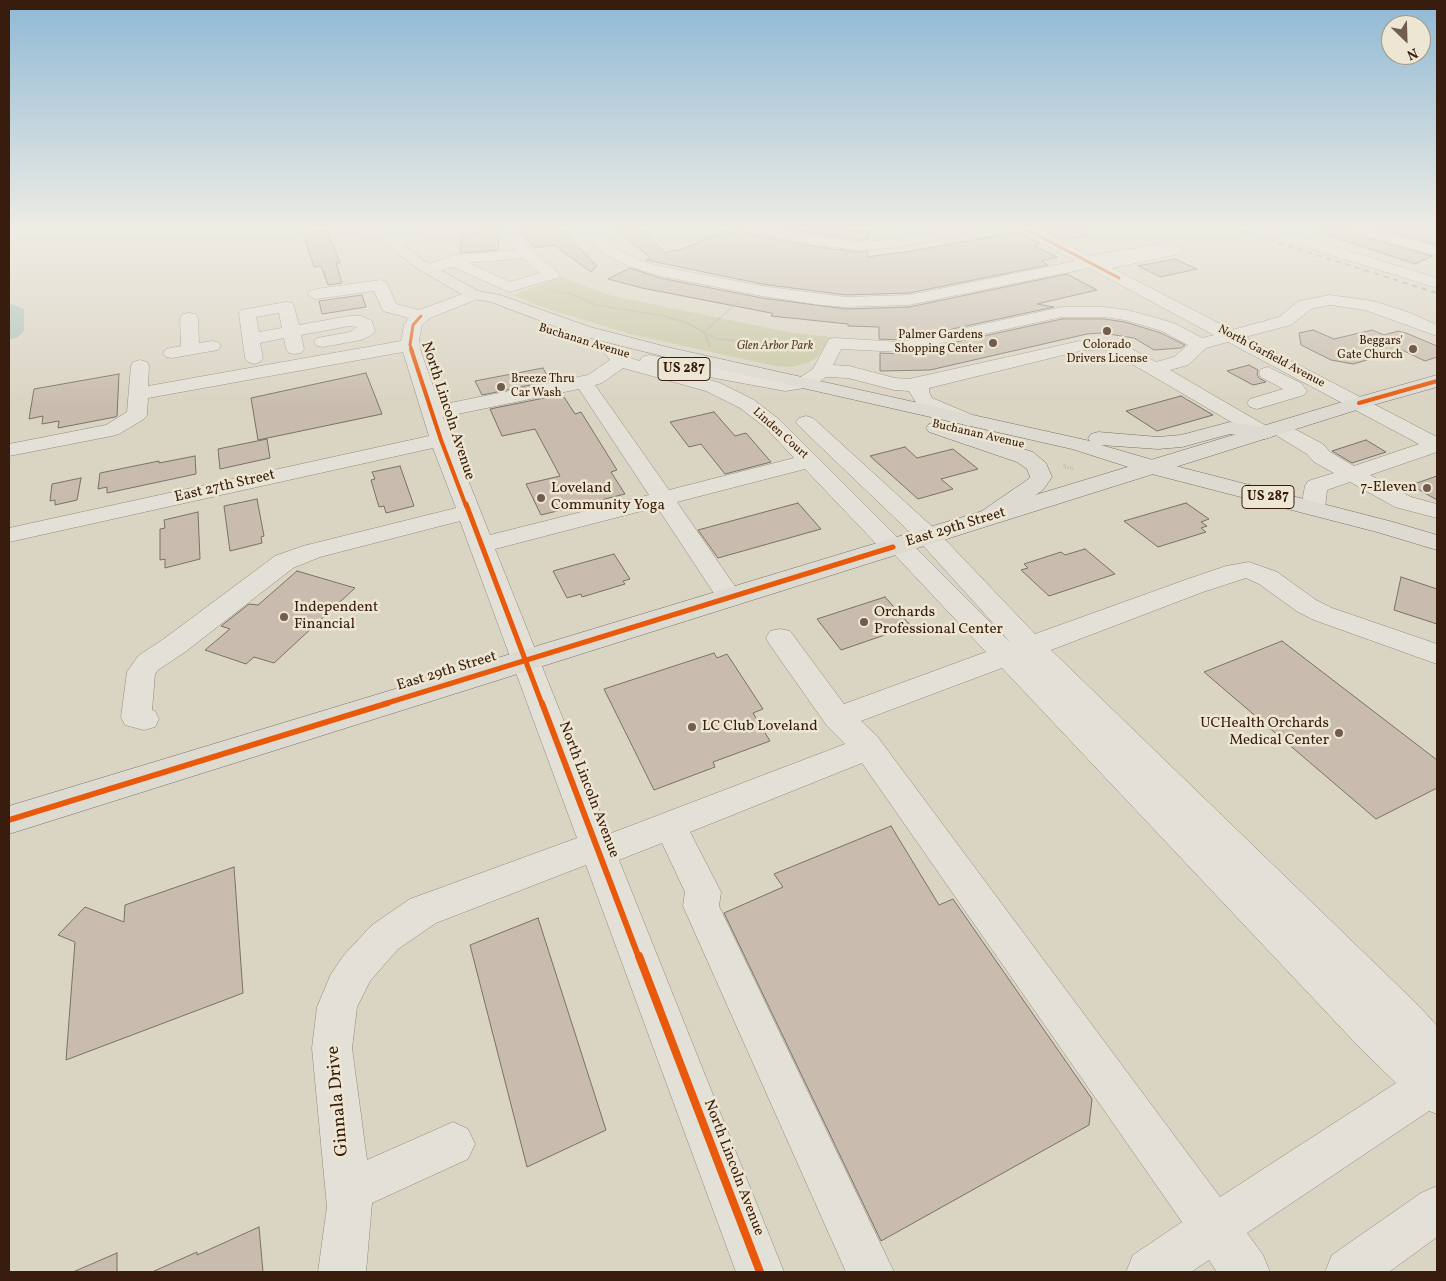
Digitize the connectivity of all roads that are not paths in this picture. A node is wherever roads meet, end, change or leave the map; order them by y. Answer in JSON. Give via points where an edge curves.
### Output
{"nodes":[{"id":1,"x":356,"y":288,"type":"edge"},
{"id":2,"x":381,"y":288,"type":"edge"},
{"id":3,"x":461,"y":288,"type":"edge"},
{"id":4,"x":496,"y":288,"type":"edge"},
{"id":5,"x":525,"y":288,"type":"edge"},
{"id":6,"x":747,"y":288,"type":"edge"},
{"id":7,"x":972,"y":288,"type":"edge"},
{"id":8,"x":1138,"y":288,"type":"edge"},
{"id":9,"x":316,"y":294,"type":"dead end"},
{"id":10,"x":474,"y":295,"type":"junction"},
{"id":11,"x":509,"y":296,"type":"junction"},
{"id":12,"x":389,"y":307,"type":"junction"},
{"id":13,"x":421,"y":316,"type":"junction"},
{"id":14,"x":189,"y":318,"type":"dead end"},
{"id":15,"x":1437,"y":331,"type":"edge"},
{"id":16,"x":1229,"y":335,"type":"junction"},
{"id":17,"x":1200,"y":344,"type":"junction"},
{"id":18,"x":410,"y":345,"type":"junction"},
{"id":19,"x":212,"y":346,"type":"dead end"},
{"id":20,"x":190,"y":350,"type":"junction"},
{"id":21,"x":299,"y":351,"type":"junction"},
{"id":22,"x":172,"y":353,"type":"dead end"},
{"id":23,"x":254,"y":355,"type":"junction"},
{"id":24,"x":616,"y":357,"type":"junction"},
{"id":25,"x":648,"y":361,"type":"junction"},
{"id":26,"x":826,"y":361,"type":"junction"},
{"id":27,"x":1241,"y":361,"type":"dead end"},
{"id":28,"x":140,"y":366,"type":"dead end"},
{"id":29,"x":739,"y":368,"type":"junction"},
{"id":30,"x":1154,"y":368,"type":"junction"},
{"id":31,"x":1437,"y":381,"type":"edge"},
{"id":32,"x":584,"y":382,"type":"junction"},
{"id":33,"x":804,"y":383,"type":"junction"},
{"id":34,"x":920,"y":384,"type":"junction"},
{"id":35,"x":138,"y":394,"type":"junction"},
{"id":36,"x":1257,"y":403,"type":"dead end"},
{"id":37,"x":1359,"y":403,"type":"junction"},
{"id":38,"x":432,"y":413,"type":"junction"},
{"id":39,"x":904,"y":418,"type":"junction"},
{"id":40,"x":968,"y":420,"type":"junction"},
{"id":41,"x":806,"y":422,"type":"dead end"},
{"id":42,"x":1271,"y":431,"type":"junction"},
{"id":43,"x":1030,"y":433,"type":"junction"},
{"id":44,"x":441,"y":440,"type":"junction"},
{"id":45,"x":1437,"y":445,"type":"edge"},
{"id":46,"x":9,"y":450,"type":"edge"},
{"id":47,"x":841,"y":455,"type":"junction"},
{"id":48,"x":811,"y":462,"type":"junction"},
{"id":49,"x":1152,"y":467,"type":"junction"},
{"id":50,"x":1352,"y":474,"type":"junction"},
{"id":51,"x":663,"y":498,"type":"junction"},
{"id":52,"x":1313,"y":508,"type":"junction"},
{"id":53,"x":1437,"y":511,"type":"edge"},
{"id":54,"x":469,"y":512,"type":"junction"},
{"id":55,"x":987,"y":518,"type":"junction"},
{"id":56,"x":9,"y":535,"type":"edge"},
{"id":57,"x":906,"y":543,"type":"junction"},
{"id":58,"x":1437,"y":543,"type":"edge"},
{"id":59,"x":481,"y":544,"type":"junction"},
{"id":60,"x":730,"y":598,"type":"junction"},
{"id":61,"x":780,"y":638,"type":"dead end"},
{"id":62,"x":1018,"y":650,"type":"junction"},
{"id":63,"x":1437,"y":654,"type":"edge"},
{"id":64,"x":526,"y":661,"type":"junction"},
{"id":65,"x":838,"y":718,"type":"junction"},
{"id":66,"x":144,"y":719,"type":"dead end"},
{"id":67,"x":867,"y":748,"type":"junction"},
{"id":68,"x":9,"y":820,"type":"edge"},
{"id":69,"x":670,"y":825,"type":"junction"},
{"id":70,"x":598,"y":849,"type":"junction"},
{"id":71,"x":1435,"y":1079,"type":"edge"},
{"id":72,"x":453,"y":1144,"type":"dead end"},
{"id":73,"x":348,"y":1191,"type":"junction"},
{"id":74,"x":1437,"y":1209,"type":"edge"},
{"id":75,"x":1215,"y":1227,"type":"junction"},
{"id":76,"x":342,"y":1272,"type":"edge"},
{"id":77,"x":760,"y":1272,"type":"edge"},
{"id":78,"x":870,"y":1272,"type":"edge"},
{"id":79,"x":1150,"y":1272,"type":"edge"},
{"id":80,"x":1246,"y":1272,"type":"edge"},
{"id":81,"x":1349,"y":1272,"type":"edge"}],
"edges":[{"from":1,"to":9,"type":"street"},
{"from":2,"to":12,"type":"street"},
{"from":3,"to":10,"type":"main road","number":"US 287"},
{"from":4,"to":11,"type":"street"},
{"from":5,"to":11,"type":"street"},
{"from":6,"to":7,"type":"street","via":[[820,300],[870,303]]},
{"from":8,"to":16,"type":"street","name":"North Garfield Avenue"},
{"from":10,"to":11,"type":"main road","name":"Buchanan Avenue","number":"US 287"},
{"from":10,"to":13,"type":"street"},
{"from":10,"to":24,"type":"main road","name":"Buchanan Avenue","number":"US 287","via":[[479,303],[511,319]]},
{"from":11,"to":29,"type":"main road","name":"Buchanan Avenue","number":"US 287","via":[[600,335]]},
{"from":12,"to":13,"type":"street"},
{"from":12,"to":21,"type":"street"},
{"from":13,"to":18,"type":"street","name":"North Lincoln Avenue","via":[[413,325]]},
{"from":14,"to":20,"type":"street"},
{"from":15,"to":16,"type":"street","via":[[1381,308],[1330,300],[1305,305],[1285,321]]},
{"from":16,"to":17,"type":"street"},
{"from":16,"to":37,"type":"street","name":"North Garfield Avenue"},
{"from":17,"to":26,"type":"street","via":[[1148,320],[1082,311],[900,347],[835,343]]},
{"from":17,"to":30,"type":"street","via":[[1181,361]]},
{"from":18,"to":21,"type":"street"},
{"from":18,"to":38,"type":"street","name":"North Lincoln Avenue"},
{"from":19,"to":20,"type":"street"},
{"from":20,"to":22,"type":"street"},
{"from":21,"to":23,"type":"street"},
{"from":21,"to":23,"type":"street"},
{"from":21,"to":23,"type":"street","via":[[286,308],[247,314]]},
{"from":23,"to":35,"type":"street"},
{"from":24,"to":25,"type":"main road","name":"Buchanan Avenue","number":"US 287"},
{"from":24,"to":32,"type":"street","via":[[595,379]]},
{"from":24,"to":48,"type":"street","name":"Linden Court","via":[[712,388],[747,404],[773,424]]},
{"from":25,"to":33,"type":"street","via":[[786,385]]},
{"from":25,"to":39,"type":"main road","name":"Buchanan Avenue","number":"US 287"},
{"from":26,"to":29,"type":"street","via":[[800,369]]},
{"from":26,"to":33,"type":"street"},
{"from":26,"to":34,"type":"street","via":[[881,381]]},
{"from":27,"to":36,"type":"street","via":[[1297,391]]},
{"from":28,"to":35,"type":"street"},
{"from":29,"to":33,"type":"main road","name":"Buchanan Avenue","number":"US 287"},
{"from":30,"to":34,"type":"street","via":[[1123,350],[1097,344]]},
{"from":30,"to":42,"type":"street"},
{"from":31,"to":37,"type":"main road","name":"East 29th Street"},
{"from":32,"to":38,"type":"street"},
{"from":32,"to":51,"type":"street"},
{"from":33,"to":40,"type":"main road","name":"Buchanan Avenue","number":"US 287"},
{"from":34,"to":40,"type":"street","via":[[919,392],[925,402]]},
{"from":35,"to":46,"type":"street","via":[[137,415],[112,430]]},
{"from":37,"to":42,"type":"main road","name":"East 29th Street"},
{"from":37,"to":45,"type":"street","name":"North Garfield Avenue"},
{"from":38,"to":44,"type":"street","name":"North Lincoln Avenue"},
{"from":39,"to":49,"type":"main road","name":"Buchanan Avenue","number":"US 287","via":[[1064,455]]},
{"from":39,"to":55,"type":"main road","via":[[1025,457],[1038,468],[1041,477],[1034,485]]},
{"from":40,"to":43,"type":"main road","name":"Buchanan Avenue","number":"US 287"},
{"from":41,"to":47,"type":"street"},
{"from":42,"to":43,"type":"main road","via":[[1230,428],[1182,441],[1158,443]]},
{"from":42,"to":49,"type":"main road","name":"East 29th Street"},
{"from":42,"to":50,"type":"street","via":[[1315,449],[1322,457]]},
{"from":43,"to":49,"type":"main road","name":"Buchanan Avenue","number":"US 287"},
{"from":44,"to":54,"type":"street","name":"North Lincoln Avenue"},
{"from":44,"to":56,"type":"street","name":"East 27th Street","via":[[336,454]]},
{"from":45,"to":50,"type":"street"},
{"from":47,"to":48,"type":"street"},
{"from":47,"to":57,"type":"street"},
{"from":48,"to":51,"type":"street"},
{"from":48,"to":57,"type":"street","name":"Linden Court"},
{"from":49,"to":52,"type":"main road","name":"Buchanan Avenue","number":"US 287"},
{"from":49,"to":55,"type":"main road","name":"East 29th Street"},
{"from":50,"to":52,"type":"street","via":[[1316,486]]},
{"from":50,"to":53,"type":"street","via":[[1403,502]]},
{"from":51,"to":59,"type":"street"},
{"from":51,"to":60,"type":"street"},
{"from":52,"to":58,"type":"main road","name":"Buchanan Avenue","number":"US 287"},
{"from":54,"to":59,"type":"street","name":"North Lincoln Avenue"},
{"from":54,"to":66,"type":"street","via":[[312,551],[284,562],[148,663],[141,672],[136,717]]},
{"from":55,"to":57,"type":"main road","name":"East 29th Street"},
{"from":57,"to":60,"type":"main road","name":"East 29th Street"},
{"from":57,"to":62,"type":"street"},
{"from":59,"to":64,"type":"street","name":"North Lincoln Avenue"},
{"from":60,"to":64,"type":"main road","name":"East 29th Street"},
{"from":61,"to":65,"type":"street"},
{"from":62,"to":63,"type":"street","via":[[1235,572],[1249,570],[1268,578],[1323,614]]},
{"from":62,"to":65,"type":"street"},
{"from":62,"to":71,"type":"street","via":[[1375,1036]]},
{"from":64,"to":68,"type":"main road","name":"East 29th Street"},
{"from":64,"to":70,"type":"street","name":"North Lincoln Avenue"},
{"from":65,"to":67,"type":"street"},
{"from":67,"to":69,"type":"street","name":"Ginnala Drive"},
{"from":67,"to":75,"type":"street"},
{"from":69,"to":70,"type":"street","name":"Ginnala Drive"},
{"from":69,"to":78,"type":"street","via":[[703,892],[701,906]]},
{"from":70,"to":73,"type":"street","name":"Ginnala Drive","via":[[423,911],[385,937],[358,968],[345,987],[337,1008],[332,1048]]},
{"from":70,"to":77,"type":"street","name":"North Lincoln Avenue"},
{"from":71,"to":75,"type":"street"},
{"from":72,"to":73,"type":"street"},
{"from":73,"to":76,"type":"street","name":"Ginnala Drive","via":[[350,1207]]},
{"from":74,"to":81,"type":"street"},
{"from":75,"to":79,"type":"street"},
{"from":75,"to":80,"type":"street"}]}
